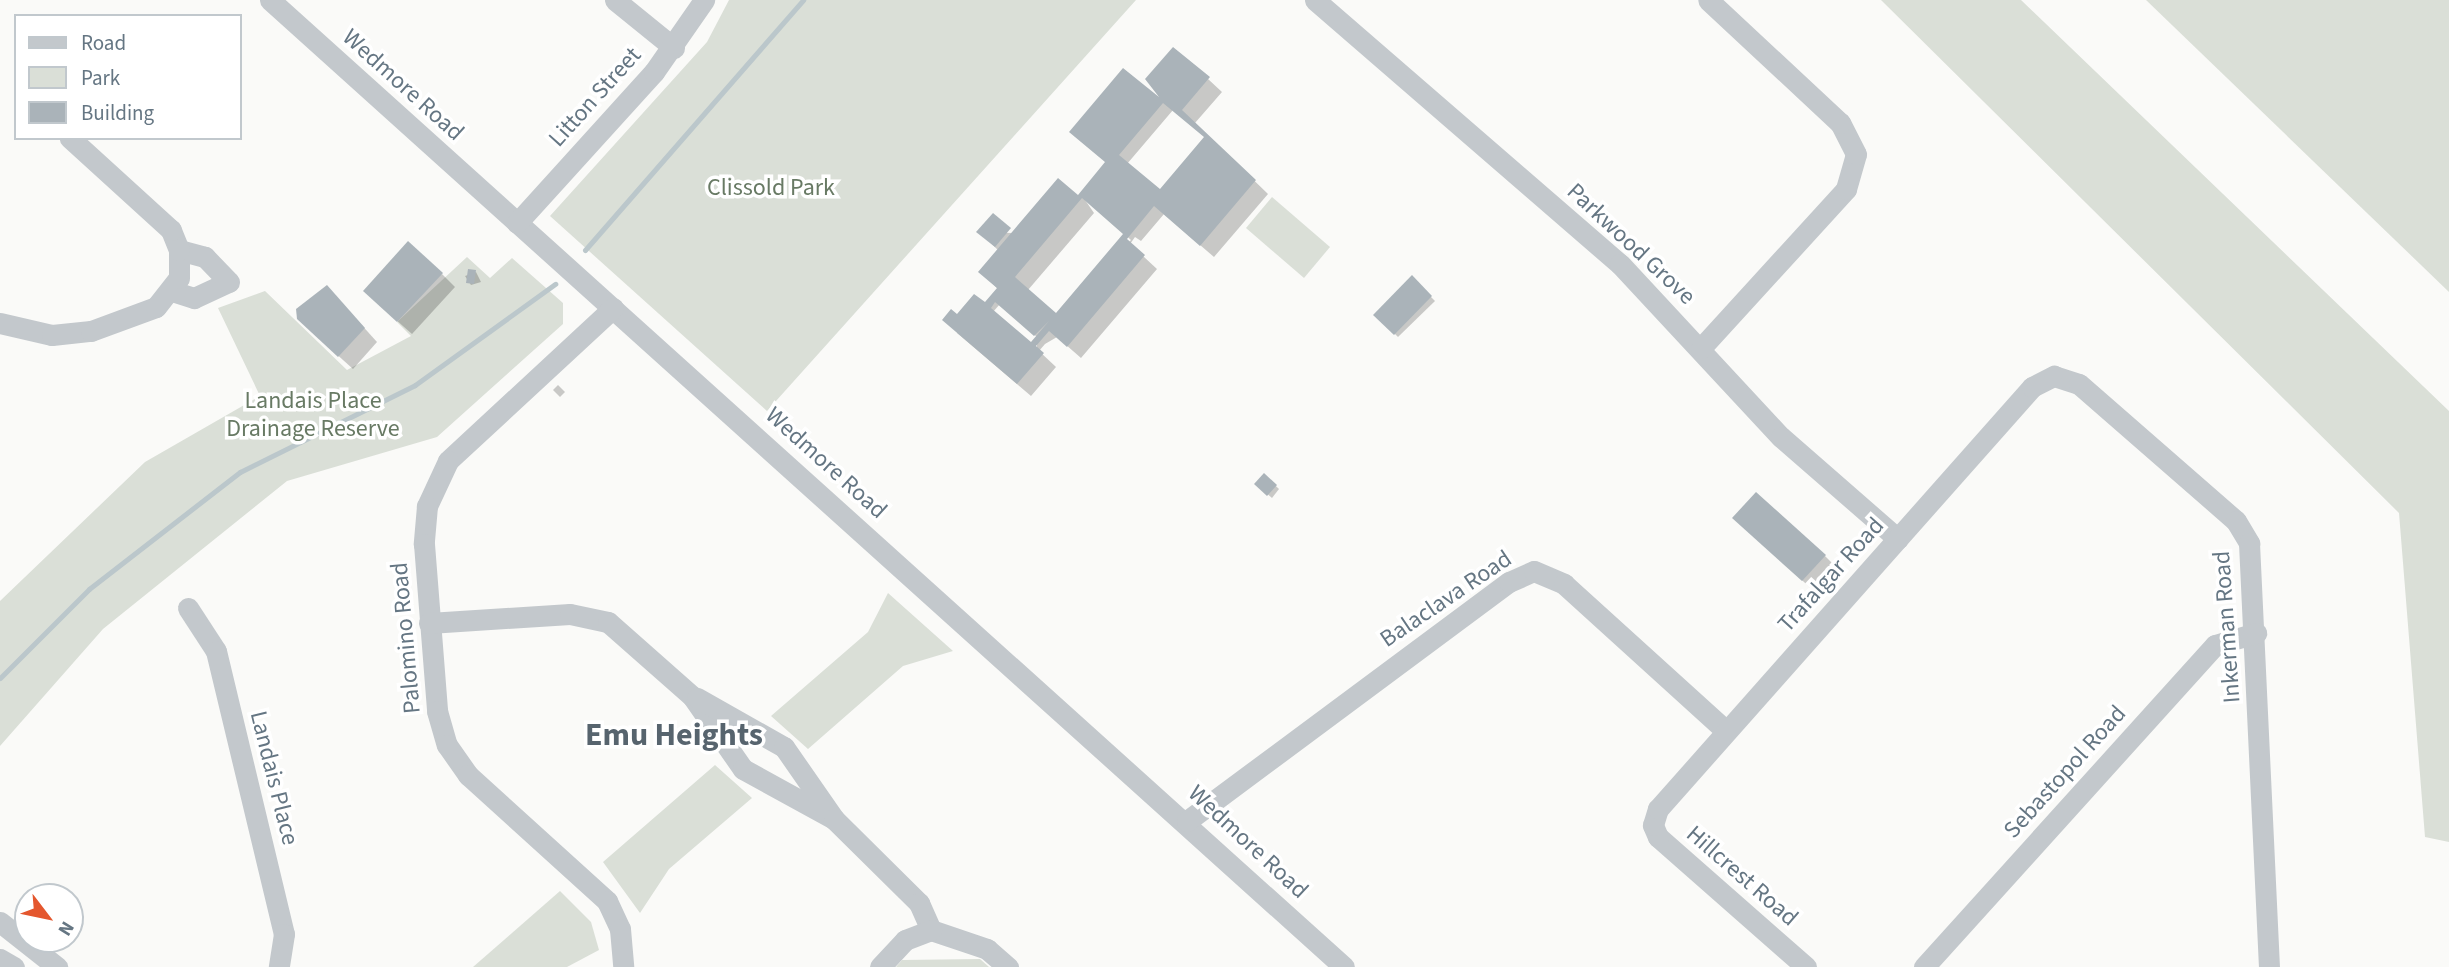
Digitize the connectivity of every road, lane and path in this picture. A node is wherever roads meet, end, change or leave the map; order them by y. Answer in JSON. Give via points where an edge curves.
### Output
{"nodes":[{"id":1,"x":270,"y":0,"type":"edge"},
{"id":2,"x":615,"y":0,"type":"edge"},
{"id":3,"x":704,"y":0,"type":"edge"},
{"id":4,"x":1315,"y":0,"type":"edge"},
{"id":5,"x":1708,"y":0,"type":"edge"},
{"id":6,"x":674,"y":48,"type":"junction"},
{"id":7,"x":72,"y":140,"type":"edge"},
{"id":8,"x":517,"y":223,"type":"junction"},
{"id":9,"x":179,"y":250,"type":"junction"},
{"id":10,"x":172,"y":290,"type":"junction"},
{"id":11,"x":613,"y":308,"type":"junction"},
{"id":12,"x":0,"y":323,"type":"edge"},
{"id":13,"x":1701,"y":348,"type":"junction"},
{"id":14,"x":2054,"y":376,"type":"joint"},
{"id":15,"x":1898,"y":539,"type":"junction"},
{"id":16,"x":188,"y":608,"type":"dead end"},
{"id":17,"x":429,"y":623,"type":"junction"},
{"id":18,"x":2256,"y":633,"type":"junction"},
{"id":19,"x":692,"y":696,"type":"junction"},
{"id":20,"x":1726,"y":731,"type":"junction"},
{"id":21,"x":834,"y":818,"type":"junction"},
{"id":22,"x":1654,"y":818,"type":"joint"},
{"id":23,"x":1187,"y":821,"type":"junction"},
{"id":24,"x":0,"y":922,"type":"edge"},
{"id":25,"x":931,"y":930,"type":"junction"},
{"id":26,"x":0,"y":959,"type":"edge"},
{"id":27,"x":14,"y":967,"type":"edge"},
{"id":28,"x":57,"y":967,"type":"edge"},
{"id":29,"x":279,"y":967,"type":"edge"},
{"id":30,"x":623,"y":967,"type":"edge"},
{"id":31,"x":880,"y":967,"type":"edge"},
{"id":32,"x":1008,"y":967,"type":"edge"},
{"id":33,"x":1345,"y":967,"type":"edge"},
{"id":34,"x":1806,"y":967,"type":"edge"},
{"id":35,"x":1924,"y":967,"type":"edge"},
{"id":36,"x":2269,"y":967,"type":"edge"}],
"edges":[{"from":1,"to":8,"type":"street","name":"Wedmore Road"},
{"from":2,"to":6,"type":"street"},
{"from":3,"to":6,"type":"street","name":"Litton Street"},
{"from":4,"to":13,"type":"street","name":"Parkwood Grove","via":[[1620,264]]},
{"from":5,"to":13,"type":"street","via":[[1840,123],[1856,154],[1846,189]]},
{"from":6,"to":8,"type":"street","name":"Litton Street"},
{"from":7,"to":9,"type":"street","via":[[170,230]]},
{"from":8,"to":11,"type":"street","name":"Wedmore Road"},
{"from":9,"to":10,"type":"street"},
{"from":9,"to":10,"type":"street","via":[[205,257],[229,282],[194,298]]},
{"from":10,"to":12,"type":"street","via":[[140,315],[78,334]]},
{"from":11,"to":17,"type":"street","name":"Palomino Road","via":[[489,419],[442,470],[424,532]]},
{"from":11,"to":23,"type":"street","name":"Wedmore Road"},
{"from":13,"to":15,"type":"street","name":"Parkwood Grove","via":[[1782,437]]},
{"from":14,"to":15,"type":"street","name":"Trafalgar Road","via":[[2032,387]]},
{"from":14,"to":18,"type":"street","name":"Inkerman Road","via":[[2079,384],[2244,531]]},
{"from":15,"to":20,"type":"street","name":"Trafalgar Road"},
{"from":16,"to":29,"type":"street","name":"Landais Place","via":[[216,651],[284,934]]},
{"from":17,"to":19,"type":"street","via":[[592,617],[614,626]]},
{"from":17,"to":30,"type":"street","name":"Palomino Road","via":[[437,711],[452,754],[607,901],[620,929]]},
{"from":18,"to":35,"type":"street","name":"Sebastopol Road","via":[[2215,645]]},
{"from":18,"to":36,"type":"street","name":"Inkerman Road"},
{"from":19,"to":21,"type":"street","via":[[776,740]]},
{"from":19,"to":21,"type":"street","via":[[743,769]]},
{"from":20,"to":22,"type":"street","name":"Trafalgar Road"},
{"from":20,"to":23,"type":"street","name":"Balaclava Road","via":[[1564,584],[1534,571],[1486,598]]},
{"from":21,"to":25,"type":"street","via":[[919,903]]},
{"from":22,"to":34,"type":"street","name":"Hillcrest Road","via":[[1658,836]]},
{"from":23,"to":33,"type":"street","name":"Wedmore Road"},
{"from":24,"to":28,"type":"street"},
{"from":25,"to":31,"type":"street","via":[[905,940]]},
{"from":25,"to":32,"type":"street","via":[[986,948]]},
{"from":26,"to":27,"type":"street"}]}
